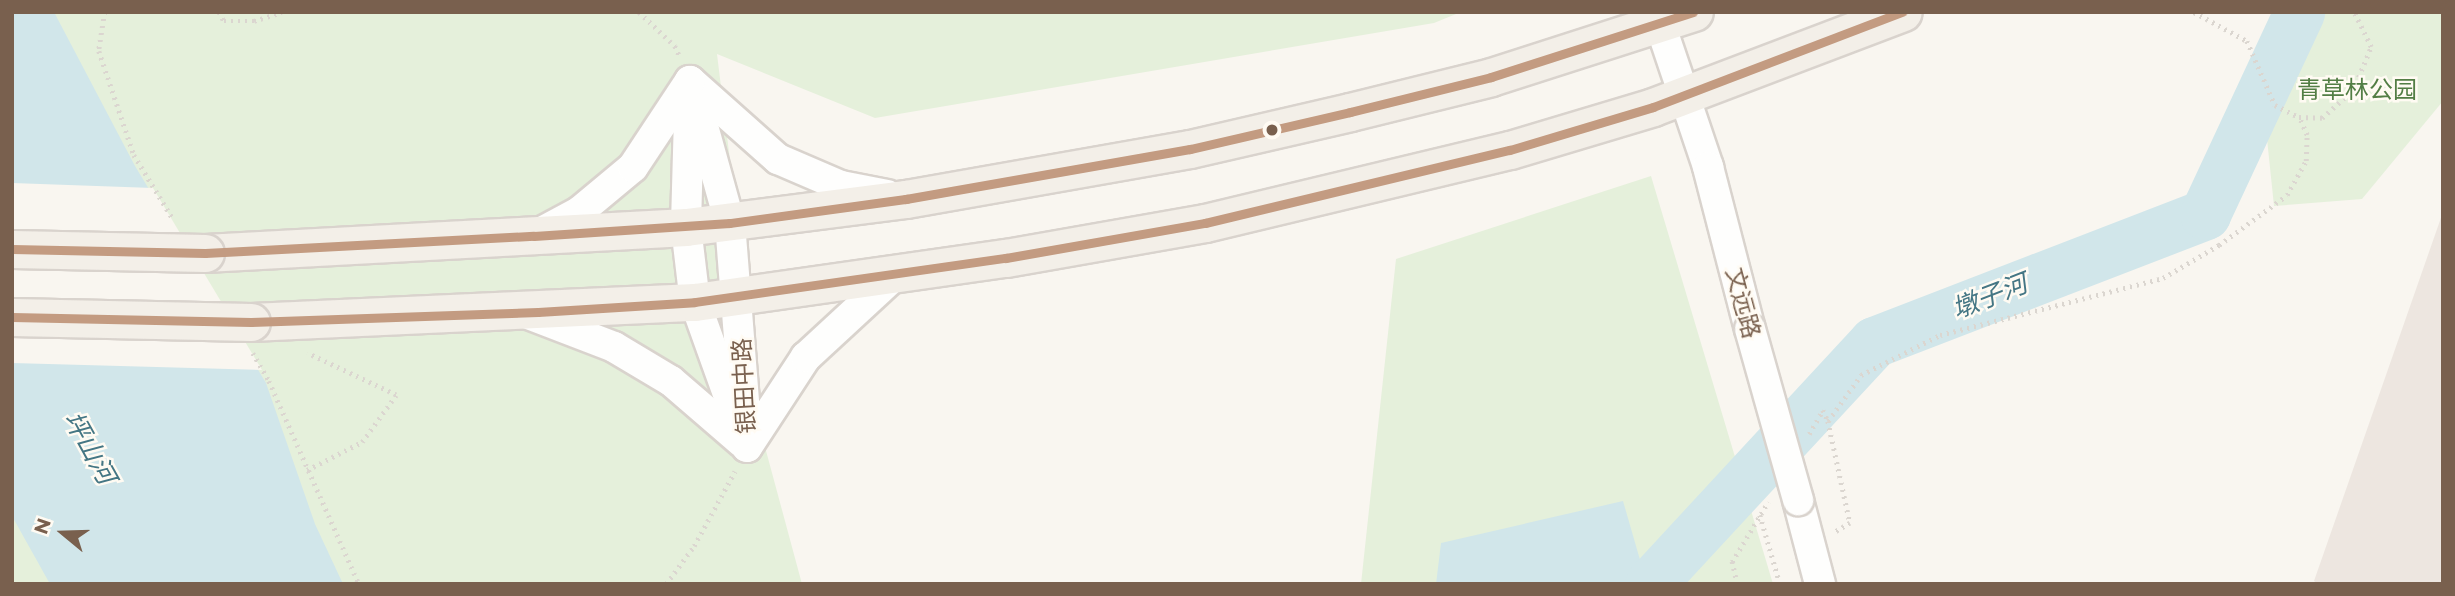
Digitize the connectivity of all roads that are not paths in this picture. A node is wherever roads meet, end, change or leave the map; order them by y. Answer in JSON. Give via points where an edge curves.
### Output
{"nodes":[{"id":1,"x":1694,"y":12,"type":"edge"},
{"id":2,"x":1903,"y":12,"type":"edge"},
{"id":3,"x":1660,"y":24,"type":"junction"},
{"id":4,"x":690,"y":81,"type":"junction"},
{"id":5,"x":1686,"y":95,"type":"junction"},
{"id":6,"x":906,"y":199,"type":"junction"},
{"id":7,"x":730,"y":223,"type":"junction"},
{"id":8,"x":686,"y":227,"type":"junction"},
{"id":9,"x":534,"y":236,"type":"junction"},
{"id":10,"x":12,"y":249,"type":"edge"},
{"id":11,"x":895,"y":275,"type":"junction"},
{"id":12,"x":738,"y":295,"type":"junction"},
{"id":13,"x":695,"y":302,"type":"junction"},
{"id":14,"x":523,"y":312,"type":"junction"},
{"id":15,"x":12,"y":317,"type":"edge"},
{"id":16,"x":747,"y":447,"type":"junction"},
{"id":17,"x":1819,"y":584,"type":"edge"}],
"edges":[{"from":1,"to":3,"type":"main road"},
{"from":2,"to":5,"type":"main road"},
{"from":3,"to":5,"type":"street","name":"文远路"},
{"from":3,"to":6,"type":"main road","via":[[1491,78],[1190,149]]},
{"from":4,"to":6,"type":"street","via":[[778,159],[841,186]]},
{"from":4,"to":7,"type":"street","name":"银田中路"},
{"from":4,"to":8,"type":"street","name":"银田中路"},
{"from":4,"to":9,"type":"street","via":[[633,167],[579,212]]},
{"from":5,"to":11,"type":"main road","via":[[1510,150],[1205,223]]},
{"from":5,"to":17,"type":"street","name":"文远路","bridge":true,"via":[[1750,329],[1786,496]]},
{"from":6,"to":7,"type":"main road"},
{"from":7,"to":8,"type":"main road"},
{"from":7,"to":12,"type":"street","name":"银田中路"},
{"from":8,"to":9,"type":"main road"},
{"from":8,"to":13,"type":"street","name":"银田中路"},
{"from":9,"to":10,"type":"main road","bridge":true,"via":[[205,253]]},
{"from":11,"to":12,"type":"main road"},
{"from":11,"to":16,"type":"street","via":[[806,357]]},
{"from":12,"to":13,"type":"main road"},
{"from":12,"to":16,"type":"street","name":"银田中路"},
{"from":13,"to":14,"type":"main road"},
{"from":13,"to":16,"type":"street","name":"银田中路"},
{"from":14,"to":15,"type":"main road","bridge":true,"via":[[251,322]]},
{"from":14,"to":16,"type":"street","via":[[614,347],[679,388]]}]}
